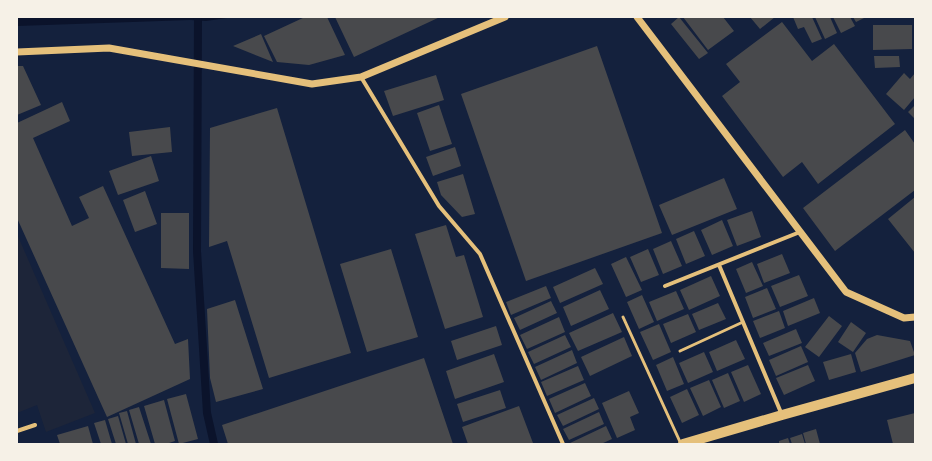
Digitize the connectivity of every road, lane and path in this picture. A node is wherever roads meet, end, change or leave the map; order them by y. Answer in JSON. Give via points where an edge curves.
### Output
{"nodes":[{"id":1,"x":505,"y":17,"type":"edge"},
{"id":2,"x":637,"y":17,"type":"edge"},
{"id":3,"x":17,"y":52,"type":"edge"},
{"id":4,"x":361,"y":77,"type":"junction"},
{"id":5,"x":800,"y":232,"type":"junction"},
{"id":6,"x":719,"y":265,"type":"junction"},
{"id":7,"x":665,"y":286,"type":"dead end"},
{"id":8,"x":623,"y":316,"type":"dead end"},
{"id":9,"x":915,"y":317,"type":"edge"},
{"id":10,"x":743,"y":322,"type":"junction"},
{"id":11,"x":680,"y":351,"type":"dead end"},
{"id":12,"x":915,"y":378,"type":"edge"},
{"id":13,"x":782,"y":415,"type":"junction"},
{"id":14,"x":35,"y":425,"type":"dead end"},
{"id":15,"x":17,"y":431,"type":"edge"},
{"id":16,"x":563,"y":444,"type":"edge"},
{"id":17,"x":682,"y":444,"type":"edge"}],
"edges":[{"from":1,"to":4,"type":"street"},
{"from":2,"to":5,"type":"street"},
{"from":3,"to":4,"type":"street","via":[[109,48],[312,84]]},
{"from":4,"to":16,"type":"street","via":[[439,206],[480,254]]},
{"from":5,"to":6,"type":"street"},
{"from":5,"to":9,"type":"street","via":[[846,292],[904,318]]},
{"from":6,"to":7,"type":"street"},
{"from":6,"to":10,"type":"street"},
{"from":8,"to":17,"type":"lane"},
{"from":10,"to":11,"type":"lane"},
{"from":10,"to":13,"type":"street"},
{"from":12,"to":13,"type":"main road"},
{"from":13,"to":17,"type":"main road"},
{"from":14,"to":15,"type":"street"}]}
